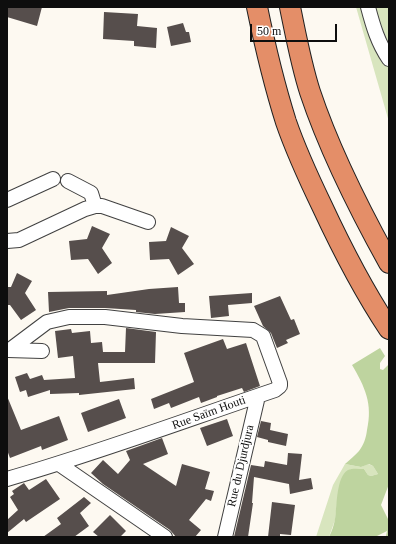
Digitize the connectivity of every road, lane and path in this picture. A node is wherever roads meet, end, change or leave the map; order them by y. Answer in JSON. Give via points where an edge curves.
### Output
{"nodes":[{"id":1,"x":257,"y":7,"type":"edge"},
{"id":2,"x":368,"y":7,"type":"edge"},
{"id":3,"x":292,"y":11,"type":"edge"},
{"id":4,"x":389,"y":59,"type":"edge"},
{"id":5,"x":53,"y":179,"type":"dead end"},
{"id":6,"x":68,"y":181,"type":"dead end"},
{"id":7,"x":7,"y":200,"type":"edge"},
{"id":8,"x":95,"y":206,"type":"junction"},
{"id":9,"x":148,"y":222,"type":"dead end"},
{"id":10,"x":7,"y":241,"type":"edge"},
{"id":11,"x":389,"y":263,"type":"edge"},
{"id":12,"x":389,"y":329,"type":"edge"},
{"id":13,"x":9,"y":350,"type":"edge"},
{"id":14,"x":42,"y":351,"type":"dead end"},
{"id":15,"x":258,"y":396,"type":"junction"},
{"id":16,"x":59,"y":464,"type":"junction"},
{"id":17,"x":7,"y":479,"type":"edge"},
{"id":18,"x":165,"y":537,"type":"edge"},
{"id":19,"x":225,"y":537,"type":"edge"}],
"edges":[{"from":1,"to":12,"type":"highway","via":[[274,80],[291,136],[342,248]]},
{"from":2,"to":4,"type":"street","via":[[376,34]]},
{"from":3,"to":11,"type":"highway","via":[[306,78],[322,124],[364,216]]},
{"from":5,"to":7,"type":"street"},
{"from":6,"to":8,"type":"street","via":[[91,193]]},
{"from":8,"to":9,"type":"street","via":[[102,206]]},
{"from":8,"to":10,"type":"street","via":[[19,240]]},
{"from":13,"to":14,"type":"street"},
{"from":13,"to":15,"type":"street","name":"Rue Saïm Houti","via":[[47,322],[69,317],[105,317],[182,326],[253,330],[263,336],[280,383],[278,388]]},
{"from":15,"to":16,"type":"street","name":"Rue Saïm Houti"},
{"from":15,"to":19,"type":"street","name":"Rue du Djurdjura"},
{"from":16,"to":17,"type":"street","name":"Rue Saïm Houti"},
{"from":16,"to":18,"type":"street"}]}
